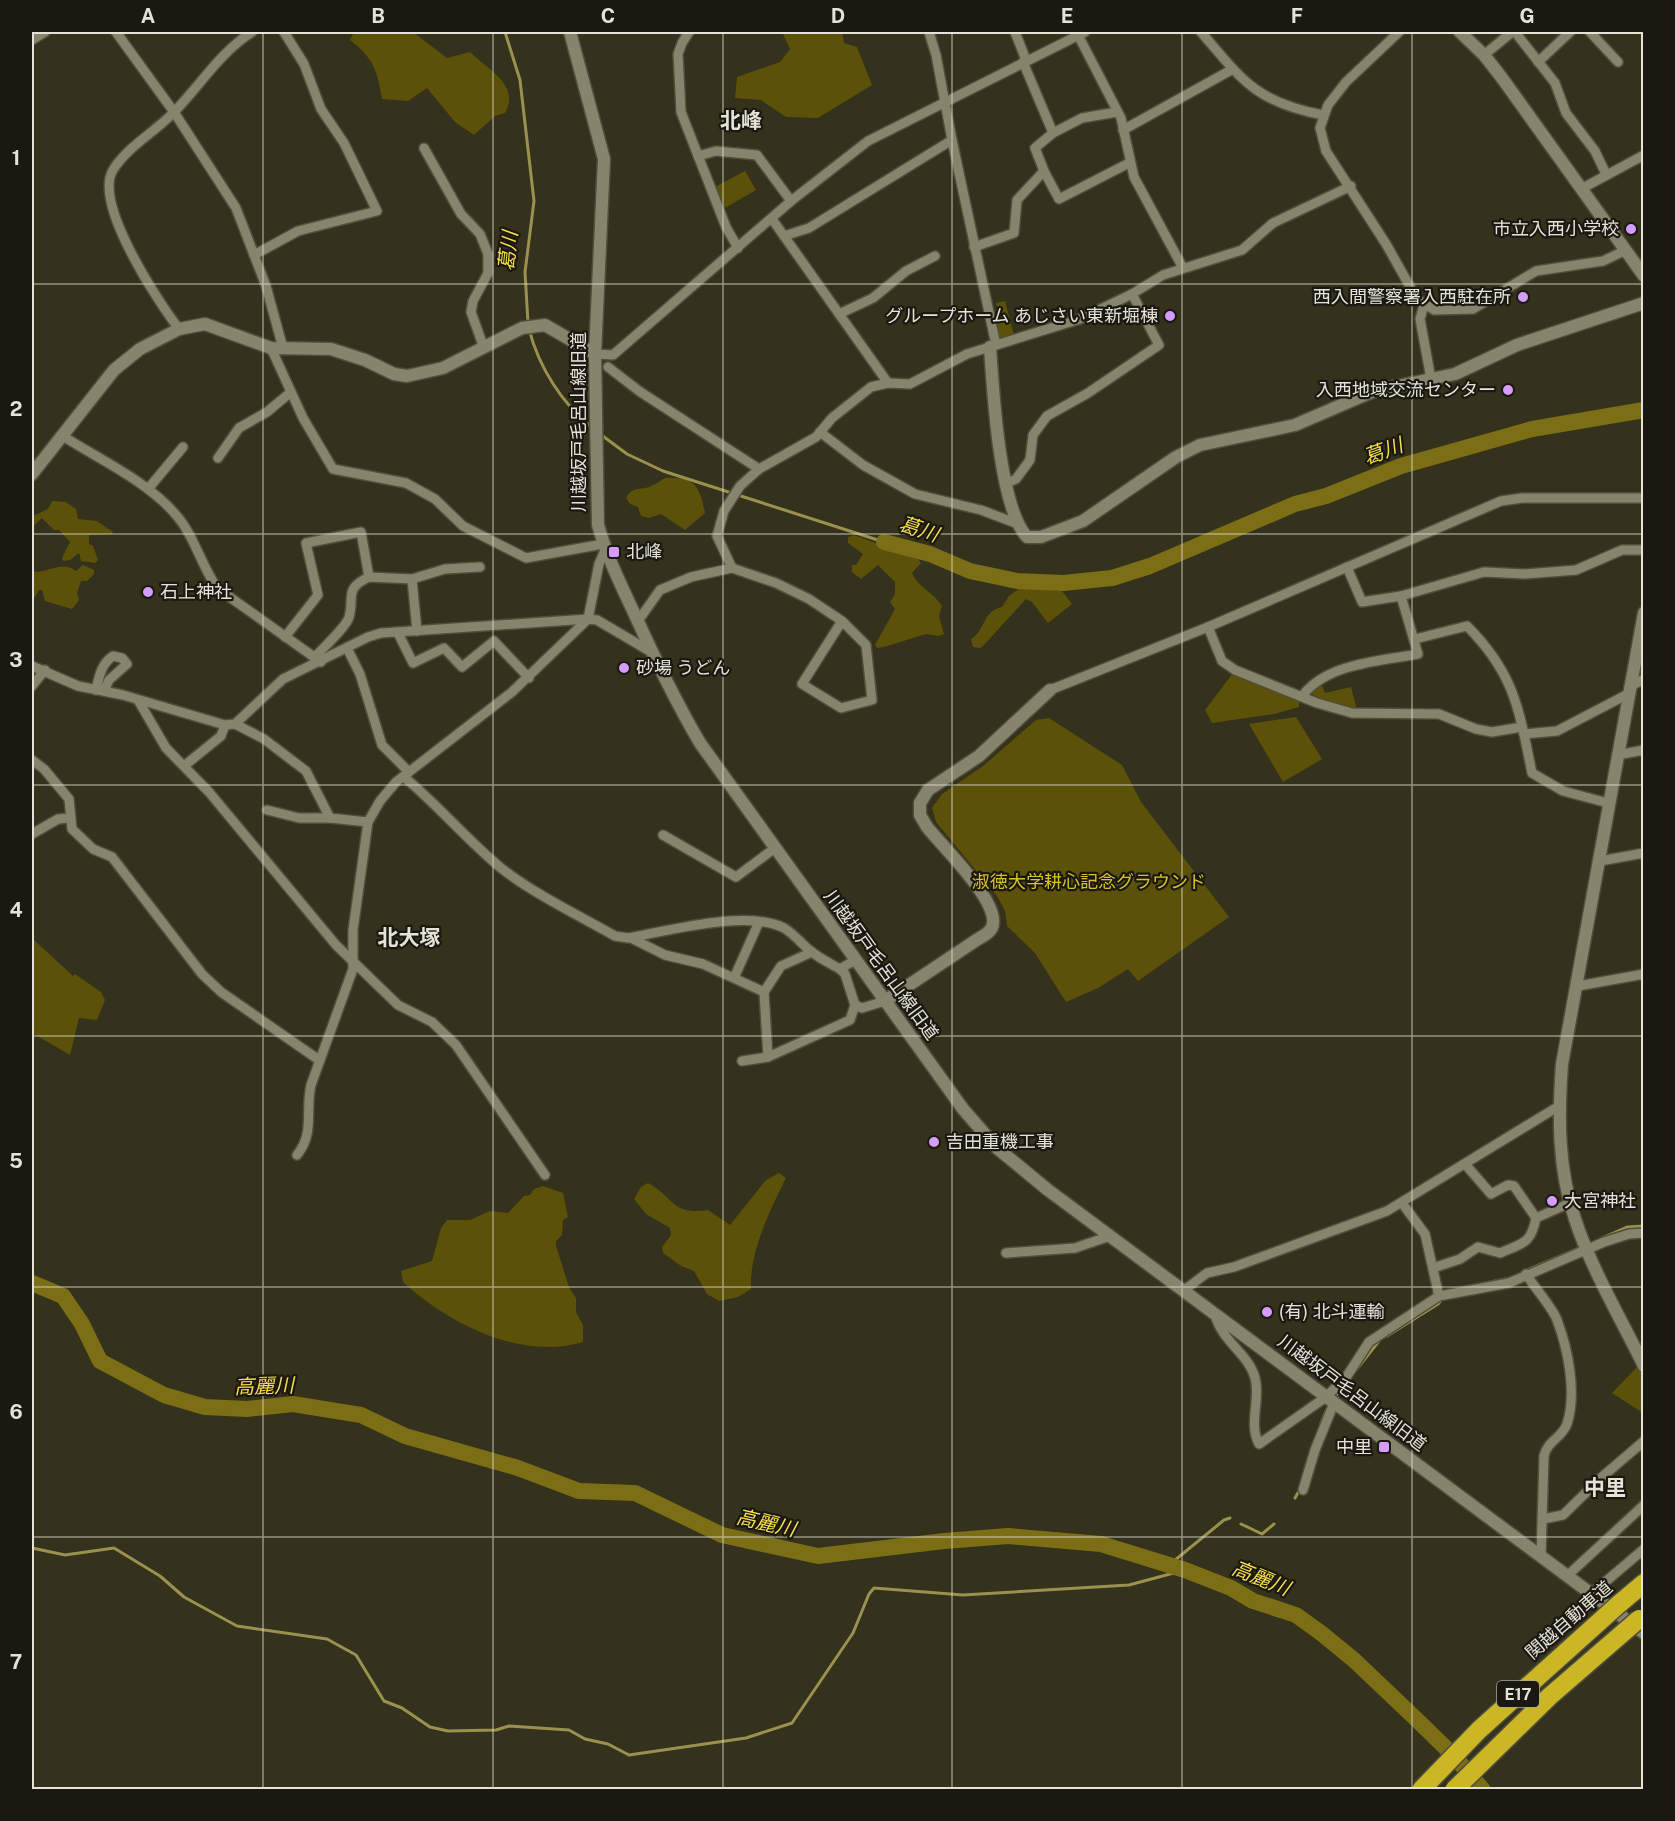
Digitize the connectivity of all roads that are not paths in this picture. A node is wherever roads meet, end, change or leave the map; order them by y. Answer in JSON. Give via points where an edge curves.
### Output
{"nodes":[{"id":1,"x":45,"y":32,"type":"edge"},
{"id":2,"x":116,"y":32,"type":"edge"},
{"id":3,"x":252,"y":32,"type":"edge"},
{"id":4,"x":284,"y":32,"type":"edge"},
{"id":5,"x":570,"y":32,"type":"edge"},
{"id":6,"x":689,"y":32,"type":"edge"},
{"id":7,"x":929,"y":32,"type":"edge"},
{"id":8,"x":1015,"y":32,"type":"edge"},
{"id":9,"x":1201,"y":32,"type":"edge"},
{"id":10,"x":1399,"y":32,"type":"edge"},
{"id":11,"x":1460,"y":32,"type":"edge"},
{"id":12,"x":1513,"y":32,"type":"edge"},
{"id":13,"x":1570,"y":32,"type":"edge"},
{"id":14,"x":1590,"y":32,"type":"edge"},
{"id":15,"x":1081,"y":33,"type":"edge"},
{"id":16,"x":32,"y":40,"type":"edge"},
{"id":17,"x":1484,"y":55,"type":"junction"},
{"id":18,"x":1025,"y":61,"type":"junction"},
{"id":19,"x":1538,"y":62,"type":"junction"},
{"id":20,"x":1618,"y":62,"type":"dead end"},
{"id":21,"x":1233,"y":69,"type":"junction"},
{"id":22,"x":945,"y":101,"type":"junction"},
{"id":23,"x":174,"y":112,"type":"junction"},
{"id":24,"x":1117,"y":112,"type":"junction"},
{"id":25,"x":1323,"y":115,"type":"junction"},
{"id":26,"x":1124,"y":130,"type":"junction"},
{"id":27,"x":1053,"y":133,"type":"junction"},
{"id":28,"x":952,"y":140,"type":"junction"},
{"id":29,"x":424,"y":148,"type":"dead end"},
{"id":30,"x":698,"y":156,"type":"junction"},
{"id":31,"x":1644,"y":156,"type":"edge"},
{"id":32,"x":1129,"y":163,"type":"junction"},
{"id":33,"x":1044,"y":171,"type":"junction"},
{"id":34,"x":1606,"y":174,"type":"junction"},
{"id":35,"x":1351,"y":186,"type":"junction"},
{"id":36,"x":1581,"y":189,"type":"junction"},
{"id":37,"x":791,"y":201,"type":"junction"},
{"id":38,"x":772,"y":219,"type":"junction"},
{"id":39,"x":784,"y":236,"type":"junction"},
{"id":40,"x":974,"y":247,"type":"junction"},
{"id":41,"x":738,"y":248,"type":"junction"},
{"id":42,"x":1626,"y":250,"type":"junction"},
{"id":43,"x":254,"y":255,"type":"junction"},
{"id":44,"x":935,"y":256,"type":"dead end"},
{"id":45,"x":1183,"y":268,"type":"junction"},
{"id":46,"x":1644,"y":276,"type":"edge"},
{"id":47,"x":1131,"y":294,"type":"junction"},
{"id":48,"x":1644,"y":303,"type":"edge"},
{"id":49,"x":1424,"y":305,"type":"junction"},
{"id":50,"x":839,"y":314,"type":"junction"},
{"id":51,"x":179,"y":328,"type":"junction"},
{"id":52,"x":993,"y":346,"type":"junction"},
{"id":53,"x":277,"y":348,"type":"junction"},
{"id":54,"x":484,"y":348,"type":"junction"},
{"id":55,"x":595,"y":354,"type":"junction"},
{"id":56,"x":608,"y":367,"type":"dead end"},
{"id":57,"x":1431,"y":379,"type":"junction"},
{"id":58,"x":888,"y":383,"type":"junction"},
{"id":59,"x":291,"y":392,"type":"junction"},
{"id":60,"x":820,"y":432,"type":"junction"},
{"id":61,"x":61,"y":435,"type":"junction"},
{"id":62,"x":183,"y":447,"type":"dead end"},
{"id":63,"x":218,"y":458,"type":"dead end"},
{"id":64,"x":759,"y":469,"type":"junction"},
{"id":65,"x":32,"y":474,"type":"edge"},
{"id":66,"x":1007,"y":483,"type":"junction"},
{"id":67,"x":148,"y":489,"type":"junction"},
{"id":68,"x":1644,"y":498,"type":"edge"},
{"id":69,"x":1018,"y":524,"type":"junction"},
{"id":70,"x":604,"y":547,"type":"junction"},
{"id":71,"x":1644,"y":550,"type":"edge"},
{"id":72,"x":480,"y":567,"type":"dead end"},
{"id":73,"x":1347,"y":567,"type":"junction"},
{"id":74,"x":732,"y":568,"type":"junction"},
{"id":75,"x":369,"y":577,"type":"junction"},
{"id":76,"x":412,"y":579,"type":"junction"},
{"id":77,"x":1401,"y":596,"type":"junction"},
{"id":78,"x":1644,"y":613,"type":"edge"},
{"id":79,"x":588,"y":619,"type":"junction"},
{"id":80,"x":638,"y":621,"type":"junction"},
{"id":81,"x":842,"y":621,"type":"junction"},
{"id":82,"x":1208,"y":627,"type":"junction"},
{"id":83,"x":417,"y":632,"type":"junction"},
{"id":84,"x":398,"y":633,"type":"junction"},
{"id":85,"x":1641,"y":634,"type":"edge"},
{"id":86,"x":285,"y":637,"type":"junction"},
{"id":87,"x":1415,"y":639,"type":"junction"},
{"id":88,"x":347,"y":648,"type":"junction"},
{"id":89,"x":653,"y":653,"type":"junction"},
{"id":90,"x":318,"y":659,"type":"junction"},
{"id":91,"x":32,"y":666,"type":"edge"},
{"id":92,"x":45,"y":670,"type":"junction"},
{"id":93,"x":529,"y":678,"type":"junction"},
{"id":94,"x":1644,"y":679,"type":"edge"},
{"id":95,"x":32,"y":686,"type":"edge"},
{"id":96,"x":1050,"y":690,"type":"joint"},
{"id":97,"x":1628,"y":691,"type":"junction"},
{"id":98,"x":1303,"y":695,"type":"junction"},
{"id":99,"x":138,"y":700,"type":"junction"},
{"id":100,"x":235,"y":724,"type":"junction"},
{"id":101,"x":225,"y":725,"type":"junction"},
{"id":102,"x":1523,"y":731,"type":"junction"},
{"id":103,"x":1644,"y":750,"type":"edge"},
{"id":104,"x":1617,"y":755,"type":"junction"},
{"id":105,"x":32,"y":760,"type":"edge"},
{"id":106,"x":184,"y":766,"type":"junction"},
{"id":107,"x":406,"y":775,"type":"junction"},
{"id":108,"x":1608,"y":803,"type":"junction"},
{"id":109,"x":267,"y":810,"type":"dead end"},
{"id":110,"x":69,"y":818,"type":"junction"},
{"id":111,"x":330,"y":818,"type":"junction"},
{"id":112,"x":368,"y":822,"type":"junction"},
{"id":113,"x":32,"y":834,"type":"edge"},
{"id":114,"x":663,"y":835,"type":"dead end"},
{"id":115,"x":775,"y":848,"type":"junction"},
{"id":116,"x":1644,"y":853,"type":"edge"},
{"id":117,"x":1600,"y":861,"type":"junction"},
{"id":118,"x":759,"y":922,"type":"junction"},
{"id":119,"x":631,"y":938,"type":"junction"},
{"id":120,"x":812,"y":952,"type":"junction"},
{"id":121,"x":855,"y":960,"type":"junction"},
{"id":122,"x":354,"y":963,"type":"junction"},
{"id":123,"x":840,"y":969,"type":"junction"},
{"id":124,"x":1644,"y":974,"type":"edge"},
{"id":125,"x":734,"y":978,"type":"junction"},
{"id":126,"x":1578,"y":986,"type":"junction"},
{"id":127,"x":764,"y":993,"type":"junction"},
{"id":128,"x":885,"y":1001,"type":"junction"},
{"id":129,"x":855,"y":1005,"type":"junction"},
{"id":130,"x":768,"y":1057,"type":"junction"},
{"id":131,"x":319,"y":1060,"type":"junction"},
{"id":132,"x":742,"y":1061,"type":"dead end"},
{"id":133,"x":1559,"y":1106,"type":"junction"},
{"id":134,"x":297,"y":1155,"type":"dead end"},
{"id":135,"x":1465,"y":1164,"type":"junction"},
{"id":136,"x":545,"y":1175,"type":"dead end"},
{"id":137,"x":1402,"y":1203,"type":"junction"},
{"id":138,"x":1570,"y":1203,"type":"junction"},
{"id":139,"x":1536,"y":1218,"type":"junction"},
{"id":140,"x":1644,"y":1233,"type":"edge"},
{"id":141,"x":1110,"y":1236,"type":"junction"},
{"id":142,"x":1586,"y":1247,"type":"junction"},
{"id":143,"x":1006,"y":1253,"type":"dead end"},
{"id":144,"x":1433,"y":1268,"type":"junction"},
{"id":145,"x":1526,"y":1274,"type":"junction"},
{"id":146,"x":1184,"y":1291,"type":"junction"},
{"id":147,"x":1444,"y":1295,"type":"junction"},
{"id":148,"x":1215,"y":1314,"type":"junction"},
{"id":149,"x":1644,"y":1366,"type":"edge"},
{"id":150,"x":1330,"y":1400,"type":"junction"},
{"id":151,"x":1644,"y":1441,"type":"edge"},
{"id":152,"x":1303,"y":1490,"type":"dead end"},
{"id":153,"x":1644,"y":1504,"type":"edge"},
{"id":154,"x":1543,"y":1518,"type":"junction"},
{"id":155,"x":1644,"y":1549,"type":"edge"},
{"id":156,"x":1540,"y":1556,"type":"junction"},
{"id":157,"x":1567,"y":1576,"type":"junction"},
{"id":158,"x":1644,"y":1583,"type":"edge"},
{"id":159,"x":1592,"y":1594,"type":"junction"},
{"id":160,"x":1642,"y":1622,"type":"edge"},
{"id":161,"x":1421,"y":1790,"type":"edge"},
{"id":162,"x":1454,"y":1790,"type":"edge"}],
"edges":[{"from":1,"to":16,"type":"street"},
{"from":2,"to":23,"type":"street"},
{"from":3,"to":23,"type":"street","via":[[213,64]]},
{"from":4,"to":43,"type":"street","via":[[377,211],[298,231]]},
{"from":5,"to":55,"type":"street","name":"川越坂戸毛呂山線旧道","via":[[604,159]]},
{"from":6,"to":30,"type":"street","via":[[678,54],[681,112]]},
{"from":7,"to":22,"type":"street"},
{"from":8,"to":18,"type":"street"},
{"from":9,"to":21,"type":"street"},
{"from":10,"to":25,"type":"street","via":[[1346,82]]},
{"from":11,"to":17,"type":"street"},
{"from":12,"to":17,"type":"street"},
{"from":12,"to":19,"type":"street"},
{"from":13,"to":19,"type":"street"},
{"from":14,"to":20,"type":"street"},
{"from":15,"to":18,"type":"street"},
{"from":15,"to":24,"type":"street"},
{"from":17,"to":36,"type":"street"},
{"from":18,"to":22,"type":"street"},
{"from":18,"to":27,"type":"street"},
{"from":19,"to":34,"type":"street","via":[[1555,83],[1566,113],[1595,151]]},
{"from":21,"to":25,"type":"street","via":[[1261,95],[1294,110]]},
{"from":21,"to":26,"type":"street"},
{"from":22,"to":28,"type":"street"},
{"from":22,"to":37,"type":"street","via":[[868,141]]},
{"from":23,"to":43,"type":"street","via":[[236,208]]},
{"from":23,"to":51,"type":"street","via":[[112,170],[107,187],[110,206],[145,280]]},
{"from":24,"to":26,"type":"street"},
{"from":24,"to":27,"type":"street","via":[[1082,118]]},
{"from":25,"to":35,"type":"street","via":[[1321,139]]},
{"from":26,"to":32,"type":"street"},
{"from":27,"to":33,"type":"street","via":[[1035,148]]},
{"from":28,"to":39,"type":"street","via":[[809,228]]},
{"from":28,"to":40,"type":"street"},
{"from":29,"to":54,"type":"street","via":[[467,223],[476,227],[488,254],[488,273],[471,312]]},
{"from":30,"to":37,"type":"street","via":[[716,151],[757,155]]},
{"from":30,"to":41,"type":"street"},
{"from":31,"to":34,"type":"street"},
{"from":32,"to":33,"type":"street","via":[[1059,200]]},
{"from":32,"to":45,"type":"street"},
{"from":33,"to":40,"type":"street","via":[[1017,200],[1014,233]]},
{"from":34,"to":36,"type":"street"},
{"from":35,"to":45,"type":"street","via":[[1273,223],[1242,250]]},
{"from":35,"to":49,"type":"street","via":[[1411,290]]},
{"from":36,"to":42,"type":"street"},
{"from":37,"to":38,"type":"street"},
{"from":38,"to":39,"type":"street"},
{"from":38,"to":41,"type":"street"},
{"from":39,"to":50,"type":"street"},
{"from":40,"to":52,"type":"street"},
{"from":41,"to":55,"type":"street","via":[[613,355]]},
{"from":42,"to":46,"type":"street"},
{"from":42,"to":49,"type":"street","via":[[1603,261],[1536,271],[1473,309],[1447,312]]},
{"from":43,"to":53,"type":"street","via":[[266,285]]},
{"from":44,"to":50,"type":"street","via":[[906,271],[873,298]]},
{"from":45,"to":47,"type":"street"},
{"from":47,"to":52,"type":"street","via":[[1063,326]]},
{"from":47,"to":66,"type":"street","via":[[1159,345],[1047,416],[1033,435],[1030,460],[1016,479]]},
{"from":48,"to":57,"type":"street","via":[[1542,336],[1468,369]]},
{"from":49,"to":57,"type":"street","via":[[1420,319]]},
{"from":50,"to":58,"type":"street"},
{"from":51,"to":53,"type":"street","via":[[206,324]]},
{"from":51,"to":61,"type":"street","via":[[149,343],[114,370]]},
{"from":52,"to":58,"type":"street","via":[[968,354],[910,384]]},
{"from":52,"to":66,"type":"street","via":[[997,432]]},
{"from":53,"to":54,"type":"street","via":[[331,350],[407,376],[442,368]]},
{"from":53,"to":59,"type":"street"},
{"from":54,"to":55,"type":"street","via":[[525,327],[545,325]]},
{"from":55,"to":70,"type":"street","name":"川越坂戸毛呂山線旧道","via":[[596,490]]},
{"from":56,"to":64,"type":"street"},
{"from":57,"to":69,"type":"street","via":[[1374,391],[1295,425],[1200,445],[1169,461],[1095,515],[1057,532],[1027,537]]},
{"from":58,"to":60,"type":"street","via":[[864,391]]},
{"from":59,"to":63,"type":"street","via":[[239,428]]},
{"from":59,"to":70,"type":"street","via":[[333,470],[406,483],[435,498],[463,526],[526,558]]},
{"from":60,"to":64,"type":"street","via":[[816,438]]},
{"from":60,"to":69,"type":"street","via":[[863,465],[915,494],[981,510]]},
{"from":61,"to":65,"type":"street"},
{"from":61,"to":67,"type":"street"},
{"from":62,"to":67,"type":"street"},
{"from":64,"to":74,"type":"street","via":[[740,486],[724,511],[717,536]]},
{"from":66,"to":69,"type":"street"},
{"from":67,"to":86,"type":"street","via":[[178,516],[217,588]]},
{"from":68,"to":73,"type":"street","via":[[1511,499]]},
{"from":70,"to":79,"type":"street"},
{"from":70,"to":80,"type":"street","name":"川越坂戸毛呂山線旧道"},
{"from":71,"to":77,"type":"street","via":[[1622,550],[1576,570],[1484,572]]},
{"from":72,"to":76,"type":"street","via":[[444,569]]},
{"from":73,"to":77,"type":"street","via":[[1362,602]]},
{"from":73,"to":82,"type":"street"},
{"from":74,"to":80,"type":"street","via":[[660,590]]},
{"from":74,"to":81,"type":"street","via":[[776,583]]},
{"from":75,"to":76,"type":"street"},
{"from":75,"to":86,"type":"street","via":[[361,532],[306,543],[318,595]]},
{"from":75,"to":90,"type":"street","via":[[352,592],[350,617]]},
{"from":76,"to":83,"type":"street"},
{"from":77,"to":87,"type":"street"},
{"from":78,"to":85,"type":"street"},
{"from":79,"to":83,"type":"street"},
{"from":79,"to":89,"type":"street","via":[[597,620]]},
{"from":79,"to":93,"type":"street"},
{"from":80,"to":89,"type":"street","name":"川越坂戸毛呂山線旧道"},
{"from":81,"to":81,"type":"street","via":[[866,645],[872,700],[841,708],[802,684]]},
{"from":82,"to":96,"type":"street"},
{"from":82,"to":98,"type":"street","via":[[1222,661],[1244,674]]},
{"from":83,"to":84,"type":"street"},
{"from":84,"to":88,"type":"street","via":[[368,637]]},
{"from":84,"to":93,"type":"street","via":[[413,663],[444,648],[462,667],[494,641]]},
{"from":85,"to":97,"type":"street"},
{"from":86,"to":90,"type":"street"},
{"from":87,"to":98,"type":"street","via":[[1418,654],[1345,668],[1311,684]]},
{"from":87,"to":102,"type":"street","via":[[1467,626],[1509,680]]},
{"from":88,"to":90,"type":"street"},
{"from":88,"to":107,"type":"street","via":[[360,674],[382,745]]},
{"from":89,"to":115,"type":"street","name":"川越坂戸毛呂山線旧道","via":[[700,743]]},
{"from":90,"to":100,"type":"street","via":[[283,679]]},
{"from":91,"to":92,"type":"street"},
{"from":92,"to":95,"type":"street"},
{"from":92,"to":99,"type":"street","via":[[78,686]]},
{"from":93,"to":107,"type":"street"},
{"from":94,"to":97,"type":"street"},
{"from":96,"to":128,"type":"street","via":[[979,756],[928,790],[920,803],[920,815],[927,827],[982,893],[991,910],[992,930]]},
{"from":97,"to":102,"type":"street","via":[[1557,731]]},
{"from":97,"to":104,"type":"street"},
{"from":98,"to":102,"type":"street","via":[[1352,712],[1439,714],[1476,729]]},
{"from":99,"to":101,"type":"street"},
{"from":99,"to":106,"type":"street","via":[[166,748]]},
{"from":100,"to":101,"type":"street"},
{"from":100,"to":111,"type":"street","via":[[264,739],[306,771]]},
{"from":101,"to":106,"type":"street","via":[[221,736]]},
{"from":102,"to":108,"type":"street","via":[[1532,774],[1563,791]]},
{"from":103,"to":104,"type":"street"},
{"from":104,"to":108,"type":"street"},
{"from":105,"to":110,"type":"street","via":[[66,794]]},
{"from":106,"to":122,"type":"street"},
{"from":107,"to":112,"type":"street","via":[[387,793]]},
{"from":107,"to":119,"type":"street","via":[[501,868],[615,936]]},
{"from":108,"to":117,"type":"street"},
{"from":109,"to":111,"type":"street","via":[[299,818]]},
{"from":110,"to":113,"type":"street","via":[[58,819]]},
{"from":110,"to":131,"type":"street","via":[[72,829],[84,842],[112,857],[202,974],[221,992]]},
{"from":111,"to":112,"type":"street"},
{"from":112,"to":122,"type":"street","via":[[354,930]]},
{"from":114,"to":115,"type":"street","via":[[736,877]]},
{"from":115,"to":121,"type":"street","name":"川越坂戸毛呂山線旧道"},
{"from":116,"to":117,"type":"street"},
{"from":117,"to":126,"type":"street"},
{"from":118,"to":119,"type":"street","via":[[716,924]]},
{"from":118,"to":120,"type":"street","via":[[783,928]]},
{"from":118,"to":125,"type":"street"},
{"from":119,"to":125,"type":"street","via":[[665,955],[703,964]]},
{"from":120,"to":123,"type":"street"},
{"from":120,"to":127,"type":"street","via":[[781,966]]},
{"from":121,"to":123,"type":"street"},
{"from":121,"to":128,"type":"street","name":"川越坂戸毛呂山線旧道"},
{"from":122,"to":131,"type":"street"},
{"from":122,"to":136,"type":"street","via":[[398,1005],[445,1032]]},
{"from":123,"to":129,"type":"street"},
{"from":124,"to":126,"type":"street"},
{"from":125,"to":127,"type":"street"},
{"from":126,"to":133,"type":"street","via":[[1562,1064]]},
{"from":127,"to":130,"type":"street"},
{"from":128,"to":129,"type":"street","via":[[862,1008]]},
{"from":128,"to":141,"type":"street","name":"川越坂戸毛呂山線旧道","via":[[963,1109],[997,1148]]},
{"from":129,"to":130,"type":"street","via":[[850,1020]]},
{"from":130,"to":132,"type":"street"},
{"from":131,"to":134,"type":"street","via":[[309,1095],[310,1123],[304,1147]]},
{"from":133,"to":135,"type":"street"},
{"from":133,"to":138,"type":"street"},
{"from":135,"to":137,"type":"street"},
{"from":135,"to":139,"type":"street","via":[[1491,1194],[1514,1186]]},
{"from":137,"to":144,"type":"street","via":[[1425,1234]]},
{"from":137,"to":146,"type":"street","via":[[1234,1267],[1207,1273]]},
{"from":138,"to":139,"type":"street"},
{"from":138,"to":142,"type":"street"},
{"from":139,"to":144,"type":"street","via":[[1533,1236],[1528,1240],[1500,1253],[1478,1247],[1460,1259]]},
{"from":140,"to":142,"type":"street","via":[[1629,1233]]},
{"from":141,"to":143,"type":"street","via":[[1075,1248]]},
{"from":141,"to":146,"type":"street","name":"川越坂戸毛呂山線旧道"},
{"from":142,"to":145,"type":"street"},
{"from":142,"to":149,"type":"street"},
{"from":144,"to":147,"type":"street"},
{"from":145,"to":147,"type":"street","via":[[1509,1283]]},
{"from":145,"to":154,"type":"street","via":[[1557,1320],[1571,1391],[1567,1425],[1546,1446]]},
{"from":146,"to":148,"type":"street","name":"川越坂戸毛呂山線旧道"},
{"from":147,"to":150,"type":"street","via":[[1369,1342]]},
{"from":148,"to":150,"type":"street","name":"川越坂戸毛呂山線旧道"},
{"from":148,"to":150,"type":"street","via":[[1220,1329],[1255,1378],[1259,1444]]},
{"from":150,"to":152,"type":"street"},
{"from":150,"to":156,"type":"street","name":"川越坂戸毛呂山線旧道"},
{"from":151,"to":154,"type":"street","via":[[1563,1515]]},
{"from":153,"to":157,"type":"street"},
{"from":154,"to":156,"type":"street"},
{"from":155,"to":159,"type":"street"},
{"from":156,"to":157,"type":"street","name":"川越坂戸毛呂山線旧道"},
{"from":157,"to":159,"type":"street","name":"川越坂戸毛呂山線旧道"},
{"from":158,"to":161,"type":"highway","name":"関越自動車道","number":"E17","bridge":true,"via":[[1479,1730]]},
{"from":159,"to":160,"type":"street","name":"川越坂戸毛呂山線旧道"},
{"from":160,"to":162,"type":"highway","number":"E17","bridge":true,"via":[[1550,1696]]}]}
